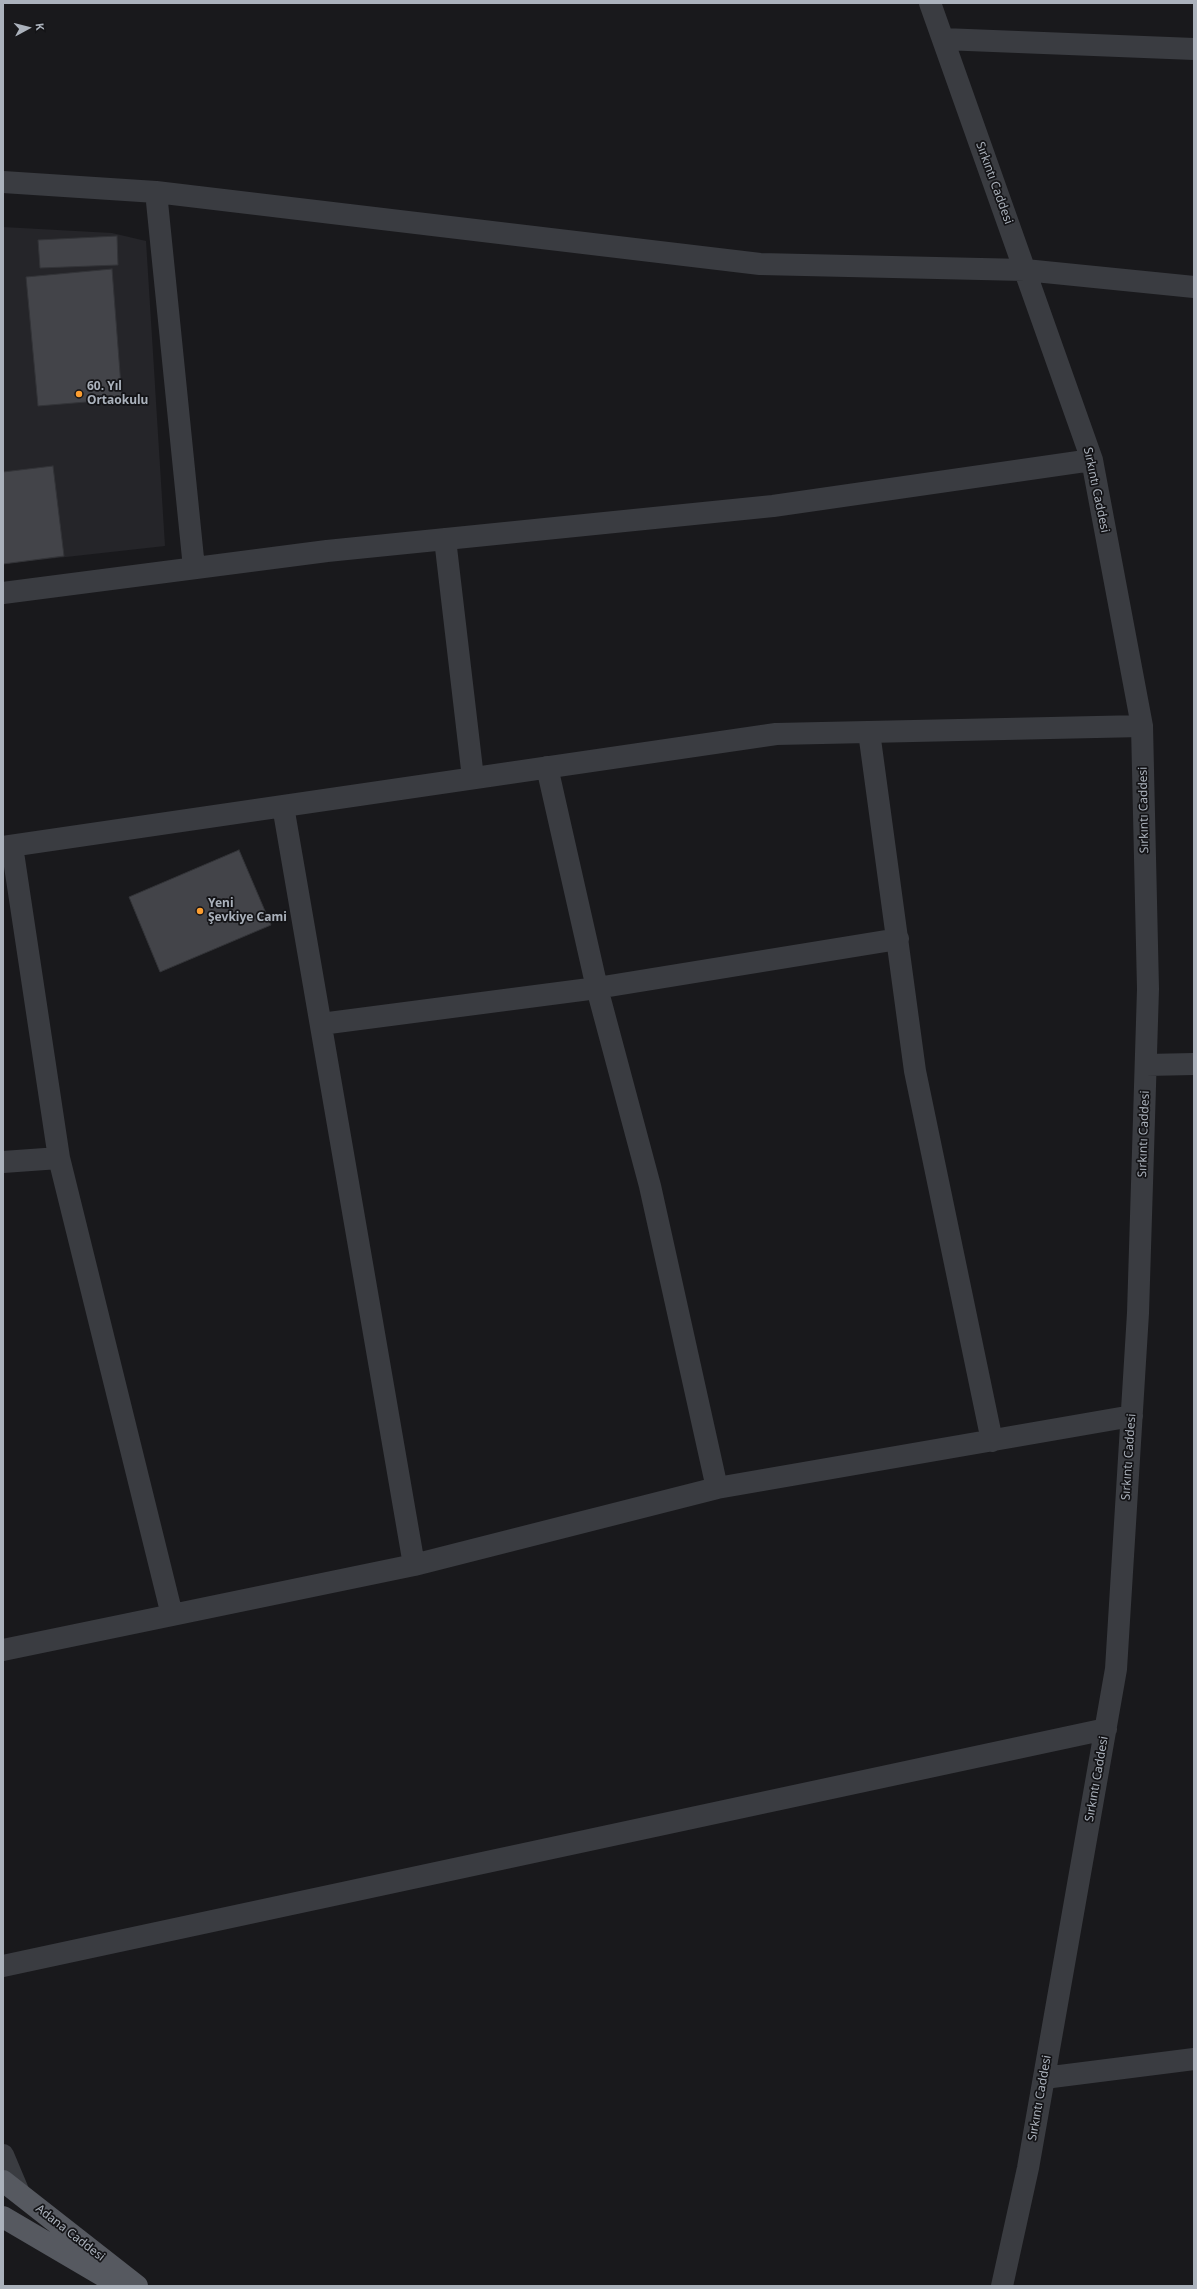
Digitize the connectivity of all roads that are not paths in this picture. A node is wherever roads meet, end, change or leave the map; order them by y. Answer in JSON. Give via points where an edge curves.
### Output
{"nodes":[{"id":1,"x":930,"y":3,"type":"edge"},
{"id":2,"x":943,"y":39,"type":"junction"},
{"id":3,"x":1194,"y":49,"type":"edge"},
{"id":4,"x":3,"y":182,"type":"edge"},
{"id":5,"x":156,"y":192,"type":"junction"},
{"id":6,"x":1025,"y":270,"type":"junction"},
{"id":7,"x":1194,"y":286,"type":"edge"},
{"id":8,"x":1092,"y":460,"type":"junction"},
{"id":9,"x":445,"y":539,"type":"junction"},
{"id":10,"x":194,"y":568,"type":"junction"},
{"id":11,"x":3,"y":593,"type":"edge"},
{"id":12,"x":1142,"y":726,"type":"junction"},
{"id":13,"x":869,"y":732,"type":"junction"},
{"id":14,"x":547,"y":767,"type":"junction"},
{"id":15,"x":473,"y":778,"type":"junction"},
{"id":16,"x":283,"y":806,"type":"junction"},
{"id":17,"x":7,"y":846,"type":"edge"},
{"id":18,"x":898,"y":939,"type":"junction"},
{"id":19,"x":597,"y":988,"type":"junction"},
{"id":20,"x":320,"y":1024,"type":"junction"},
{"id":21,"x":1194,"y":1064,"type":"edge"},
{"id":22,"x":1146,"y":1065,"type":"junction"},
{"id":23,"x":59,"y":1158,"type":"junction"},
{"id":24,"x":3,"y":1162,"type":"edge"},
{"id":25,"x":1132,"y":1416,"type":"junction"},
{"id":26,"x":992,"y":1441,"type":"junction"},
{"id":27,"x":717,"y":1488,"type":"junction"},
{"id":28,"x":414,"y":1565,"type":"junction"},
{"id":29,"x":172,"y":1615,"type":"junction"},
{"id":30,"x":3,"y":1650,"type":"edge"},
{"id":31,"x":1106,"y":1729,"type":"junction"},
{"id":32,"x":3,"y":1966,"type":"edge"},
{"id":33,"x":1194,"y":2059,"type":"edge"},
{"id":34,"x":1044,"y":2078,"type":"junction"},
{"id":35,"x":3,"y":2155,"type":"edge"},
{"id":36,"x":11,"y":2187,"type":"edge"},
{"id":37,"x":3,"y":2217,"type":"edge"},
{"id":38,"x":121,"y":2286,"type":"edge"},
{"id":39,"x":137,"y":2286,"type":"edge"},
{"id":40,"x":1002,"y":2286,"type":"edge"}],
"edges":[{"from":1,"to":2,"type":"street","name":"Sırkıntı Caddesi"},
{"from":2,"to":3,"type":"street"},
{"from":2,"to":6,"type":"street","name":"Sırkıntı Caddesi"},
{"from":4,"to":5,"type":"street"},
{"from":5,"to":6,"type":"street","via":[[760,264]]},
{"from":5,"to":10,"type":"street"},
{"from":6,"to":7,"type":"street"},
{"from":6,"to":8,"type":"street","name":"Sırkıntı Caddesi"},
{"from":8,"to":9,"type":"street","via":[[773,506]]},
{"from":8,"to":12,"type":"street","name":"Sırkıntı Caddesi"},
{"from":9,"to":10,"type":"street"},
{"from":9,"to":15,"type":"street"},
{"from":10,"to":11,"type":"street"},
{"from":12,"to":13,"type":"street"},
{"from":12,"to":22,"type":"street","name":"Sırkıntı Caddesi","via":[[1148,989]]},
{"from":13,"to":14,"type":"street","via":[[776,734]]},
{"from":13,"to":18,"type":"street"},
{"from":14,"to":15,"type":"street"},
{"from":14,"to":19,"type":"street"},
{"from":15,"to":16,"type":"street"},
{"from":16,"to":17,"type":"street"},
{"from":16,"to":20,"type":"street"},
{"from":17,"to":23,"type":"street"},
{"from":18,"to":19,"type":"street"},
{"from":18,"to":26,"type":"street","via":[[915,1071]]},
{"from":19,"to":20,"type":"street"},
{"from":19,"to":27,"type":"street","via":[[650,1186]]},
{"from":20,"to":28,"type":"street"},
{"from":21,"to":22,"type":"street"},
{"from":22,"to":25,"type":"street","name":"Sırkıntı Caddesi"},
{"from":23,"to":24,"type":"street"},
{"from":23,"to":29,"type":"street"},
{"from":25,"to":26,"type":"street"},
{"from":25,"to":31,"type":"street","name":"Sırkıntı Caddesi","via":[[1116,1668]]},
{"from":26,"to":27,"type":"street"},
{"from":27,"to":28,"type":"street"},
{"from":28,"to":29,"type":"street"},
{"from":29,"to":30,"type":"street"},
{"from":31,"to":32,"type":"street"},
{"from":31,"to":34,"type":"street","name":"Sırkıntı Caddesi"},
{"from":33,"to":34,"type":"street"},
{"from":34,"to":40,"type":"street","name":"Sırkıntı Caddesi","via":[[1028,2168]]},
{"from":35,"to":36,"type":"street"},
{"from":36,"to":39,"type":"main road","name":"Adana Caddesi"},
{"from":37,"to":38,"type":"main road"}]}
